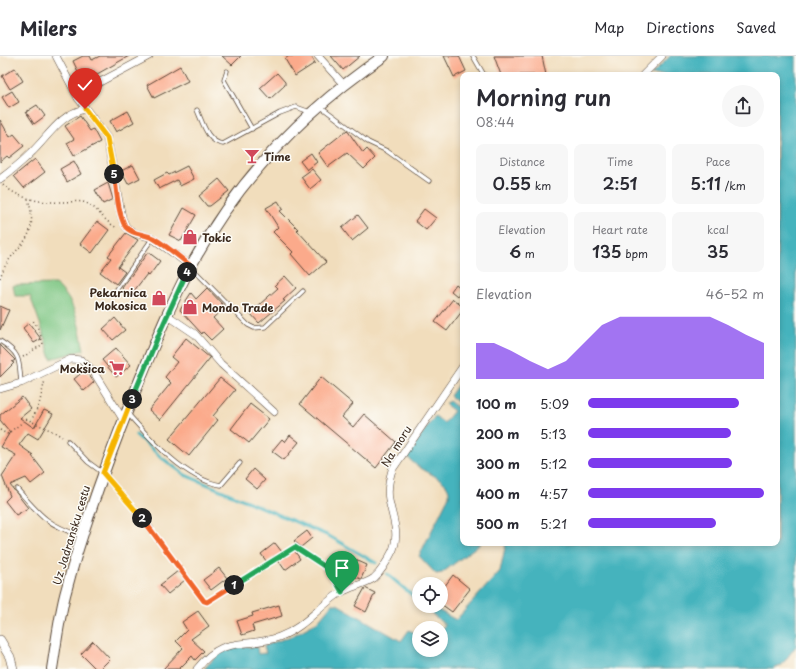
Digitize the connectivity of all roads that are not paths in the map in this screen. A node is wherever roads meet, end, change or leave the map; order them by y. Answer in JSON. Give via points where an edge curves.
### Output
{"nodes":[{"id":1,"x":56,"y":56,"type":"edge"},
{"id":2,"x":149,"y":56,"type":"edge"},
{"id":3,"x":318,"y":56,"type":"edge"},
{"id":4,"x":384,"y":56,"type":"edge"},
{"id":5,"x":473,"y":56,"type":"edge"},
{"id":6,"x":662,"y":56,"type":"edge"},
{"id":7,"x":227,"y":71,"type":"dead end"},
{"id":8,"x":482,"y":72,"type":"edge"},
{"id":9,"x":646,"y":72,"type":"edge"},
{"id":10,"x":344,"y":85,"type":"junction"},
{"id":11,"x":78,"y":98,"type":"junction"},
{"id":12,"x":320,"y":105,"type":"junction"},
{"id":13,"x":85,"y":109,"type":"junction"},
{"id":14,"x":197,"y":110,"type":"dead end"},
{"id":15,"x":311,"y":112,"type":"junction"},
{"id":16,"x":252,"y":129,"type":"junction"},
{"id":17,"x":0,"y":179,"type":"edge"},
{"id":18,"x":429,"y":181,"type":"dead end"},
{"id":19,"x":152,"y":238,"type":"junction"},
{"id":20,"x":191,"y":266,"type":"junction"},
{"id":21,"x":117,"y":289,"type":"dead end"},
{"id":22,"x":302,"y":291,"type":"dead end"},
{"id":23,"x":167,"y":315,"type":"junction"},
{"id":24,"x":0,"y":341,"type":"edge"},
{"id":25,"x":460,"y":370,"type":"edge"},
{"id":26,"x":21,"y":383,"type":"junction"},
{"id":27,"x":0,"y":389,"type":"edge"},
{"id":28,"x":274,"y":412,"type":"dead end"},
{"id":29,"x":125,"y":417,"type":"junction"},
{"id":30,"x":68,"y":441,"type":"road end"},
{"id":31,"x":240,"y":463,"type":"dead end"},
{"id":32,"x":103,"y":473,"type":"junction"},
{"id":33,"x":18,"y":489,"type":"dead end"},
{"id":34,"x":151,"y":528,"type":"road end"},
{"id":35,"x":82,"y":536,"type":"junction"},
{"id":36,"x":295,"y":547,"type":"road end"},
{"id":37,"x":342,"y":592,"type":"junction"},
{"id":38,"x":0,"y":640,"type":"edge"},
{"id":39,"x":13,"y":669,"type":"edge"},
{"id":40,"x":52,"y":669,"type":"edge"},
{"id":41,"x":197,"y":669,"type":"edge"}],
"edges":[{"from":1,"to":11,"type":"street"},
{"from":2,"to":11,"type":"street","via":[[100,82]]},
{"from":3,"to":10,"type":"street"},
{"from":4,"to":10,"type":"main road","name":"Uz Jadransku cestu"},
{"from":5,"to":8,"type":"lane"},
{"from":6,"to":9,"type":"street"},
{"from":7,"to":16,"type":"lane","via":[[224,80]]},
{"from":10,"to":12,"type":"main road","name":"Uz Jadransku cestu"},
{"from":11,"to":13,"type":"street"},
{"from":12,"to":15,"type":"main road","name":"Uz Jadransku cestu"},
{"from":12,"to":18,"type":"lane","via":[[368,142],[387,151]]},
{"from":13,"to":17,"type":"street","via":[[74,111],[65,117],[32,152]]},
{"from":13,"to":19,"type":"street","via":[[107,138],[122,218],[126,227],[135,233]]},
{"from":14,"to":16,"type":"lane","via":[[208,135],[216,143],[223,144]]},
{"from":15,"to":16,"type":"lane","via":[[296,107]]},
{"from":15,"to":20,"type":"main road","name":"Uz Jadransku cestu","via":[[259,166],[235,196]]},
{"from":19,"to":20,"type":"street"},
{"from":19,"to":21,"type":"lane"},
{"from":20,"to":22,"type":"lane","via":[[254,328],[265,327]]},
{"from":20,"to":23,"type":"main road","name":"Uz Jadransku cestu"},
{"from":23,"to":28,"type":"street","via":[[195,334],[221,364]]},
{"from":23,"to":29,"type":"main road","name":"Uz Jadransku cestu"},
{"from":24,"to":26,"type":"lane","via":[[12,348],[19,360]]},
{"from":25,"to":37,"type":"street","name":"Na moru","via":[[392,470],[388,500],[395,524],[396,542],[386,563],[369,582]]},
{"from":26,"to":27,"type":"street"},
{"from":26,"to":29,"type":"street","via":[[71,359],[81,360],[93,371]]},
{"from":29,"to":31,"type":"lane","via":[[184,468],[214,484],[221,484]]},
{"from":29,"to":32,"type":"main road","name":"Uz Jadransku cestu"},
{"from":30,"to":32,"type":"lane","via":[[88,462]]},
{"from":32,"to":34,"type":"lane"},
{"from":32,"to":35,"type":"main road","name":"Uz Jadransku cestu"},
{"from":33,"to":35,"type":"lane","via":[[43,518],[58,528]]},
{"from":35,"to":40,"type":"main road","name":"Uz Jadransku cestu","via":[[65,596]]},
{"from":36,"to":37,"type":"lane","via":[[330,570]]},
{"from":37,"to":41,"type":"street","name":"Na moru","via":[[294,630],[259,643],[222,647],[212,653]]},
{"from":38,"to":39,"type":"street","via":[[10,657]]}]}
